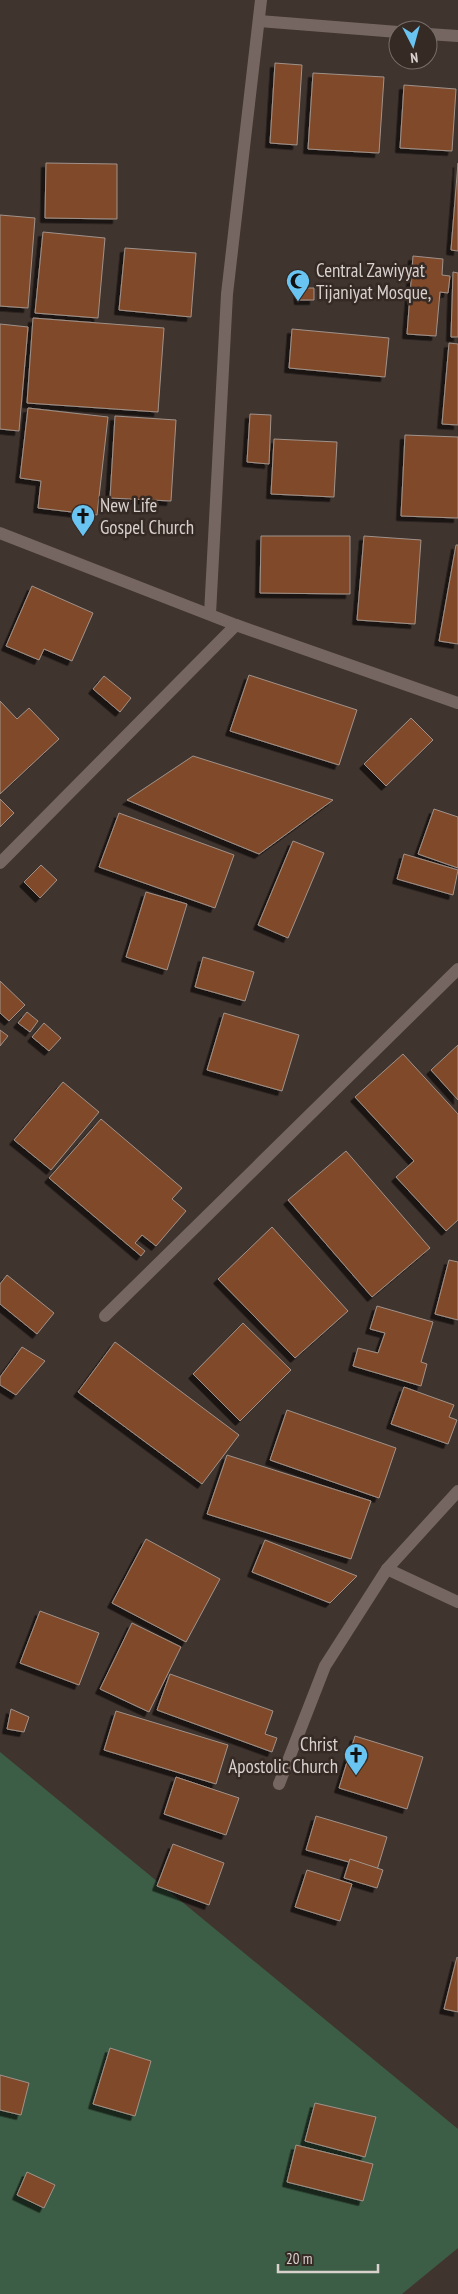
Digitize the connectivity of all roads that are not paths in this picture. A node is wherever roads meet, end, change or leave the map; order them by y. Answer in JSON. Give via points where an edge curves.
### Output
{"nodes":[{"id":1,"x":261,"y":0,"type":"edge"},
{"id":2,"x":259,"y":21,"type":"junction"},
{"id":3,"x":388,"y":31,"type":"edge"},
{"id":4,"x":438,"y":35,"type":"edge"},
{"id":5,"x":458,"y":36,"type":"edge"},
{"id":6,"x":0,"y":533,"type":"edge"},
{"id":7,"x":210,"y":614,"type":"junction"},
{"id":8,"x":236,"y":625,"type":"junction"},
{"id":9,"x":458,"y":703,"type":"edge"},
{"id":10,"x":0,"y":863,"type":"edge"},
{"id":11,"x":458,"y":969,"type":"edge"},
{"id":12,"x":105,"y":1316,"type":"dead end"},
{"id":13,"x":458,"y":1491,"type":"edge"},
{"id":14,"x":387,"y":1569,"type":"junction"},
{"id":15,"x":458,"y":1602,"type":"edge"},
{"id":16,"x":279,"y":1784,"type":"dead end"}],
"edges":[{"from":1,"to":2,"type":"street"},
{"from":2,"to":3,"type":"street"},
{"from":2,"to":7,"type":"street","via":[[227,294]]},
{"from":4,"to":5,"type":"street"},
{"from":6,"to":7,"type":"street"},
{"from":7,"to":8,"type":"street"},
{"from":8,"to":9,"type":"street"},
{"from":8,"to":10,"type":"street"},
{"from":11,"to":12,"type":"street"},
{"from":13,"to":14,"type":"street"},
{"from":14,"to":15,"type":"street"},
{"from":14,"to":16,"type":"street","via":[[325,1666]]}]}
